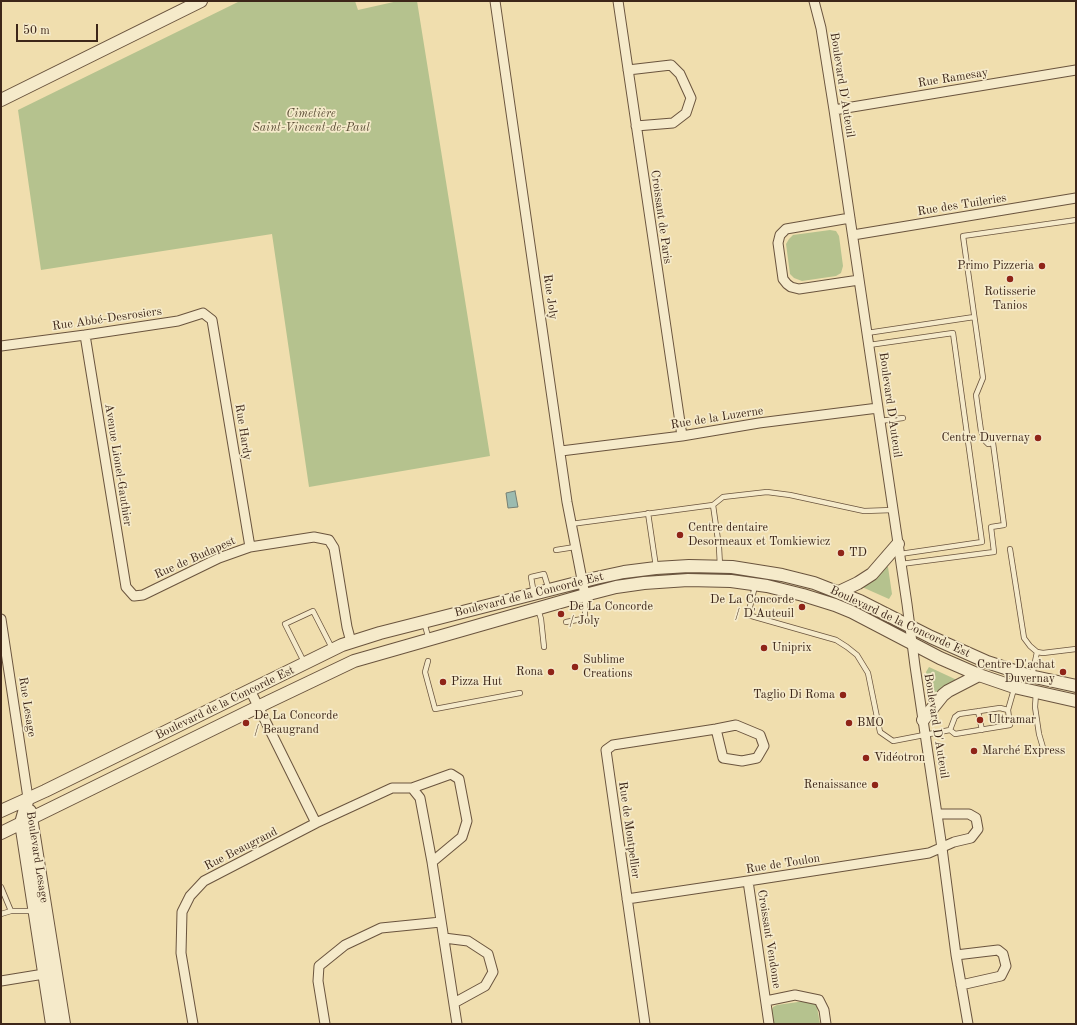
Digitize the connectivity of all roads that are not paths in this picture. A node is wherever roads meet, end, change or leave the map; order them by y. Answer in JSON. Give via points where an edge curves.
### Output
{"nodes":[{"id":1,"x":201,"y":1,"type":"edge"},
{"id":2,"x":495,"y":1,"type":"edge"},
{"id":3,"x":618,"y":1,"type":"edge"},
{"id":4,"x":814,"y":1,"type":"edge"},
{"id":5,"x":628,"y":70,"type":"junction"},
{"id":6,"x":1076,"y":70,"type":"edge"},
{"id":7,"x":1,"y":100,"type":"edge"},
{"id":8,"x":834,"y":110,"type":"junction"},
{"id":9,"x":636,"y":126,"type":"junction"},
{"id":10,"x":1076,"y":198,"type":"edge"},
{"id":11,"x":850,"y":218,"type":"junction"},
{"id":12,"x":1076,"y":220,"type":"edge"},
{"id":13,"x":852,"y":235,"type":"junction"},
{"id":14,"x":859,"y":280,"type":"junction"},
{"id":15,"x":974,"y":317,"type":"junction"},
{"id":16,"x":212,"y":320,"type":"joint"},
{"id":17,"x":867,"y":333,"type":"junction"},
{"id":18,"x":85,"y":335,"type":"junction"},
{"id":19,"x":869,"y":345,"type":"junction"},
{"id":20,"x":1,"y":346,"type":"edge"},
{"id":21,"x":878,"y":408,"type":"junction"},
{"id":22,"x":903,"y":418,"type":"dead end"},
{"id":23,"x":880,"y":420,"type":"junction"},
{"id":24,"x":682,"y":436,"type":"junction"},
{"id":25,"x":561,"y":451,"type":"junction"},
{"id":26,"x":713,"y":505,"type":"junction"},
{"id":27,"x":893,"y":510,"type":"junction"},
{"id":28,"x":648,"y":513,"type":"junction"},
{"id":29,"x":571,"y":524,"type":"junction"},
{"id":30,"x":575,"y":546,"type":"junction"},
{"id":31,"x":250,"y":547,"type":"junction"},
{"id":32,"x":899,"y":549,"type":"junction"},
{"id":33,"x":1010,"y":549,"type":"dead end"},
{"id":34,"x":556,"y":550,"type":"dead end"},
{"id":35,"x":901,"y":564,"type":"junction"},
{"id":36,"x":720,"y":566,"type":"junction"},
{"id":37,"x":656,"y":568,"type":"junction"},
{"id":38,"x":582,"y":582,"type":"junction"},
{"id":39,"x":756,"y":584,"type":"junction"},
{"id":40,"x":549,"y":590,"type":"junction"},
{"id":41,"x":839,"y":592,"type":"junction"},
{"id":42,"x":534,"y":594,"type":"junction"},
{"id":43,"x":585,"y":595,"type":"junction"},
{"id":44,"x":134,"y":596,"type":"joint"},
{"id":45,"x":538,"y":609,"type":"junction"},
{"id":46,"x":1,"y":619,"type":"edge"},
{"id":47,"x":424,"y":622,"type":"junction"},
{"id":48,"x":566,"y":622,"type":"dead end"},
{"id":49,"x":909,"y":626,"type":"junction"},
{"id":50,"x":429,"y":640,"type":"junction"},
{"id":51,"x":351,"y":642,"type":"junction"},
{"id":52,"x":912,"y":643,"type":"junction"},
{"id":53,"x":544,"y":647,"type":"dead end"},
{"id":54,"x":1076,"y":649,"type":"edge"},
{"id":55,"x":332,"y":650,"type":"junction"},
{"id":56,"x":1037,"y":652,"type":"junction"},
{"id":57,"x":428,"y":661,"type":"dead end"},
{"id":58,"x":305,"y":664,"type":"junction"},
{"id":59,"x":5,"y":666,"type":"edge"},
{"id":60,"x":979,"y":675,"type":"junction"},
{"id":61,"x":1032,"y":676,"type":"junction"},
{"id":62,"x":1076,"y":686,"type":"edge"},
{"id":63,"x":1014,"y":687,"type":"junction"},
{"id":64,"x":250,"y":690,"type":"junction"},
{"id":65,"x":1036,"y":692,"type":"junction"},
{"id":66,"x":520,"y":693,"type":"dead end"},
{"id":67,"x":1076,"y":701,"type":"edge"},
{"id":68,"x":258,"y":707,"type":"junction"},
{"id":69,"x":1008,"y":710,"type":"junction"},
{"id":70,"x":978,"y":711,"type":"junction"},
{"id":71,"x":923,"y":720,"type":"junction"},
{"id":72,"x":716,"y":729,"type":"junction"},
{"id":73,"x":950,"y":730,"type":"junction"},
{"id":74,"x":982,"y":730,"type":"junction"},
{"id":75,"x":925,"y":735,"type":"junction"},
{"id":76,"x":1044,"y":750,"type":"dead end"},
{"id":77,"x":412,"y":788,"type":"junction"},
{"id":78,"x":28,"y":798,"type":"junction"},
{"id":79,"x":1,"y":811,"type":"edge"},
{"id":80,"x":937,"y":814,"type":"junction"},
{"id":81,"x":26,"y":820,"type":"junction"},
{"id":82,"x":316,"y":823,"type":"junction"},
{"id":83,"x":1,"y":833,"type":"edge"},
{"id":84,"x":942,"y":848,"type":"junction"},
{"id":85,"x":432,"y":862,"type":"junction"},
{"id":86,"x":748,"y":881,"type":"junction"},
{"id":87,"x":1,"y":887,"type":"edge"},
{"id":88,"x":627,"y":899,"type":"junction"},
{"id":89,"x":40,"y":910,"type":"junction"},
{"id":90,"x":11,"y":911,"type":"junction"},
{"id":91,"x":1,"y":914,"type":"edge"},
{"id":92,"x":442,"y":922,"type":"junction"},
{"id":93,"x":444,"y":938,"type":"junction"},
{"id":94,"x":956,"y":954,"type":"junction"},
{"id":95,"x":50,"y":973,"type":"junction"},
{"id":96,"x":1,"y":981,"type":"edge"},
{"id":97,"x":961,"y":986,"type":"junction"},
{"id":98,"x":766,"y":1001,"type":"junction"},
{"id":99,"x":454,"y":1003,"type":"junction"},
{"id":100,"x":52,"y":1024,"type":"edge"},
{"id":101,"x":64,"y":1024,"type":"edge"},
{"id":102,"x":193,"y":1024,"type":"edge"},
{"id":103,"x":325,"y":1024,"type":"edge"},
{"id":104,"x":457,"y":1024,"type":"edge"},
{"id":105,"x":645,"y":1024,"type":"edge"},
{"id":106,"x":769,"y":1024,"type":"edge"},
{"id":107,"x":826,"y":1024,"type":"edge"},
{"id":108,"x":968,"y":1024,"type":"edge"}],
"edges":[{"from":1,"to":7,"type":"street"},
{"from":2,"to":25,"type":"street","name":"Rue Joly"},
{"from":3,"to":5,"type":"street","name":"Croissant de Paris"},
{"from":4,"to":8,"type":"street","name":"Boulevard D'Auteuil","via":[[821,28]]},
{"from":5,"to":9,"type":"street","name":"Croissant de Paris"},
{"from":5,"to":9,"type":"street","via":[[671,65],[680,74],[692,98],[686,114],[673,123]]},
{"from":6,"to":8,"type":"street","name":"Rue Ramesay"},
{"from":8,"to":11,"type":"street","name":"Boulevard D'Auteuil"},
{"from":9,"to":24,"type":"street","name":"Croissant de Paris"},
{"from":10,"to":13,"type":"street","name":"Rue des Tuileries"},
{"from":11,"to":13,"type":"street","name":"Boulevard D'Auteuil"},
{"from":11,"to":14,"type":"street","via":[[786,229],[780,235],[778,243],[784,279],[791,288]]},
{"from":12,"to":15,"type":"lane","via":[[963,236]]},
{"from":13,"to":14,"type":"street","name":"Boulevard D'Auteuil"},
{"from":14,"to":17,"type":"street","name":"Boulevard D'Auteuil"},
{"from":15,"to":17,"type":"lane"},
{"from":15,"to":35,"type":"lane","via":[[983,378],[976,394],[981,431],[986,442],[992,444],[1004,525],[991,527],[994,552]]},
{"from":16,"to":18,"type":"street","name":"Rue Abbé-Desrosiers","via":[[203,313],[178,321]]},
{"from":16,"to":31,"type":"street","name":"Rue Hardy"},
{"from":17,"to":19,"type":"street","name":"Boulevard D'Auteuil"},
{"from":18,"to":20,"type":"street","name":"Rue Abbé-Desrosiers"},
{"from":18,"to":44,"type":"street","name":"Avenue Lionel-Gauthier","via":[[126,587]]},
{"from":19,"to":21,"type":"street","name":"Boulevard D'Auteuil"},
{"from":19,"to":32,"type":"lane","via":[[953,333],[982,542]]},
{"from":21,"to":23,"type":"street","name":"Boulevard D'Auteuil"},
{"from":21,"to":24,"type":"street","name":"Rue de la Luzerne"},
{"from":22,"to":23,"type":"lane"},
{"from":23,"to":27,"type":"street","name":"Boulevard D'Auteuil"},
{"from":24,"to":25,"type":"street","name":"Rue de la Luzerne"},
{"from":25,"to":29,"type":"street","name":"Rue Joly"},
{"from":26,"to":27,"type":"lane","via":[[723,497],[767,492],[864,511]]},
{"from":26,"to":28,"type":"lane"},
{"from":26,"to":36,"type":"lane"},
{"from":27,"to":32,"type":"street","name":"Boulevard D'Auteuil"},
{"from":28,"to":29,"type":"lane"},
{"from":28,"to":37,"type":"lane"},
{"from":29,"to":30,"type":"street","name":"Rue Joly"},
{"from":30,"to":34,"type":"lane"},
{"from":30,"to":38,"type":"street","name":"Rue Joly"},
{"from":31,"to":44,"type":"street","name":"Rue de Budapest","via":[[219,558],[143,595]]},
{"from":31,"to":51,"type":"street","name":"Rue de Budapest","via":[[314,537],[329,540],[334,548]]},
{"from":32,"to":35,"type":"street","name":"Boulevard D'Auteuil"},
{"from":32,"to":41,"type":"street","via":[[872,574]]},
{"from":33,"to":56,"type":"lane","via":[[1024,638]]},
{"from":35,"to":49,"type":"street","name":"Boulevard D'Auteuil"},
{"from":36,"to":37,"type":"street","name":"Boulevard de la Concorde Est"},
{"from":36,"to":41,"type":"street","name":"Boulevard de la Concorde Est","via":[[782,575]]},
{"from":37,"to":38,"type":"street","name":"Boulevard de la Concorde Est","via":[[612,574]]},
{"from":38,"to":40,"type":"street","name":"Boulevard de la Concorde Est"},
{"from":38,"to":43,"type":"street","name":"Rue Joly"},
{"from":39,"to":43,"type":"street","name":"Boulevard de la Concorde Est","via":[[675,580],[624,586]]},
{"from":39,"to":52,"type":"street","name":"Boulevard de la Concorde Est","via":[[835,605]]},
{"from":39,"to":75,"type":"lane","via":[[748,615],[828,637],[847,647],[857,656],[868,673],[880,732],[893,741]]},
{"from":40,"to":42,"type":"street","name":"Boulevard de la Concorde Est"},
{"from":40,"to":42,"type":"lane","via":[[544,574],[531,577]]},
{"from":41,"to":49,"type":"street","name":"Boulevard de la Concorde Est"},
{"from":42,"to":47,"type":"street","name":"Boulevard de la Concorde Est"},
{"from":43,"to":45,"type":"street","name":"Boulevard de la Concorde Est"},
{"from":43,"to":48,"type":"lane","via":[[585,617]]},
{"from":45,"to":50,"type":"street","name":"Boulevard de la Concorde Est"},
{"from":45,"to":53,"type":"lane"},
{"from":46,"to":59,"type":"street","name":"Rue Lesage"},
{"from":47,"to":50,"type":"lane"},
{"from":47,"to":51,"type":"street","name":"Boulevard de la Concorde Est"},
{"from":49,"to":52,"type":"street","name":"Boulevard D'Auteuil"},
{"from":49,"to":61,"type":"street","name":"Boulevard de la Concorde Est","via":[[972,656]]},
{"from":50,"to":68,"type":"street","name":"Boulevard de la Concorde Est","via":[[354,661]]},
{"from":51,"to":55,"type":"street","name":"Boulevard de la Concorde Est"},
{"from":52,"to":60,"type":"street","name":"Boulevard de la Concorde Est"},
{"from":52,"to":71,"type":"street","name":"Boulevard D'Auteuil"},
{"from":54,"to":56,"type":"lane"},
{"from":55,"to":58,"type":"street","name":"Boulevard de la Concorde Est"},
{"from":55,"to":58,"type":"lane","via":[[313,611],[285,624]]},
{"from":56,"to":61,"type":"lane"},
{"from":57,"to":66,"type":"lane","via":[[425,672],[435,709]]},
{"from":58,"to":64,"type":"street","name":"Boulevard de la Concorde Est"},
{"from":59,"to":78,"type":"street","name":"Rue Lesage"},
{"from":60,"to":63,"type":"street"},
{"from":60,"to":71,"type":"street","via":[[943,695]]},
{"from":61,"to":62,"type":"street","name":"Boulevard de la Concorde Est"},
{"from":63,"to":65,"type":"street"},
{"from":63,"to":69,"type":"lane"},
{"from":64,"to":68,"type":"street"},
{"from":64,"to":78,"type":"street","name":"Boulevard de la Concorde Est"},
{"from":65,"to":67,"type":"street"},
{"from":65,"to":76,"type":"lane","via":[[1035,707]]},
{"from":68,"to":81,"type":"street","name":"Boulevard de la Concorde Est"},
{"from":68,"to":82,"type":"street"},
{"from":69,"to":70,"type":"lane","via":[[1000,708]]},
{"from":69,"to":74,"type":"lane","via":[[1010,725]]},
{"from":70,"to":73,"type":"lane","via":[[957,715]]},
{"from":70,"to":74,"type":"lane"},
{"from":71,"to":75,"type":"street","name":"Boulevard D'Auteuil"},
{"from":72,"to":72,"type":"street","name":"Rue de Montpellier","via":[[723,758],[742,761],[757,758],[764,746],[760,735],[736,725]]},
{"from":72,"to":88,"type":"street","name":"Rue de Montpellier","via":[[613,745],[606,750]]},
{"from":73,"to":74,"type":"lane","via":[[955,734]]},
{"from":73,"to":75,"type":"lane"},
{"from":75,"to":80,"type":"street","name":"Boulevard D'Auteuil"},
{"from":77,"to":82,"type":"street","name":"Rue Beaugrand","via":[[392,788]]},
{"from":77,"to":85,"type":"street","via":[[420,798]]},
{"from":77,"to":85,"type":"street","name":"Rue Beaugrand","via":[[451,774],[459,779],[467,821],[462,837]]},
{"from":78,"to":79,"type":"street","name":"Boulevard de la Concorde Est"},
{"from":78,"to":81,"type":"street","name":"Boulevard Lesage"},
{"from":80,"to":84,"type":"street","name":"Boulevard D'Auteuil"},
{"from":80,"to":84,"type":"street","via":[[969,814],[976,818],[978,829],[971,838]]},
{"from":81,"to":83,"type":"street","name":"Boulevard de la Concorde Est"},
{"from":81,"to":89,"type":"street","name":"Boulevard Lesage"},
{"from":82,"to":102,"type":"street","name":"Rue Beaugrand","via":[[204,881],[190,896],[182,912],[181,953]]},
{"from":84,"to":86,"type":"street","name":"Rue de Toulon","via":[[929,853]]},
{"from":84,"to":94,"type":"street","name":"Boulevard D'Auteuil"},
{"from":85,"to":92,"type":"street"},
{"from":86,"to":88,"type":"street","name":"Rue de Toulon"},
{"from":86,"to":98,"type":"street","name":"Croissant Vendome"},
{"from":87,"to":90,"type":"lane"},
{"from":88,"to":105,"type":"street","name":"Rue de Montpellier"},
{"from":89,"to":90,"type":"lane"},
{"from":89,"to":95,"type":"street","name":"Boulevard Lesage"},
{"from":90,"to":91,"type":"lane"},
{"from":92,"to":93,"type":"street"},
{"from":92,"to":103,"type":"street","via":[[381,928],[345,945],[319,966],[318,981]]},
{"from":93,"to":99,"type":"street"},
{"from":93,"to":99,"type":"street","via":[[468,941],[488,954],[493,972],[485,986]]},
{"from":94,"to":97,"type":"street","name":"Boulevard D'Auteuil"},
{"from":94,"to":97,"type":"street","via":[[998,950],[1003,954],[1006,966],[1001,976]]},
{"from":95,"to":96,"type":"street"},
{"from":95,"to":100,"type":"street","name":"Boulevard Lesage"},
{"from":95,"to":101,"type":"street","name":"Boulevard Lesage"},
{"from":97,"to":108,"type":"street","name":"Boulevard D'Auteuil"},
{"from":98,"to":106,"type":"street","name":"Croissant Vendome"},
{"from":98,"to":107,"type":"street","name":"Croissant Vendome","via":[[795,995],[819,1000]]},
{"from":99,"to":104,"type":"street"}]}
